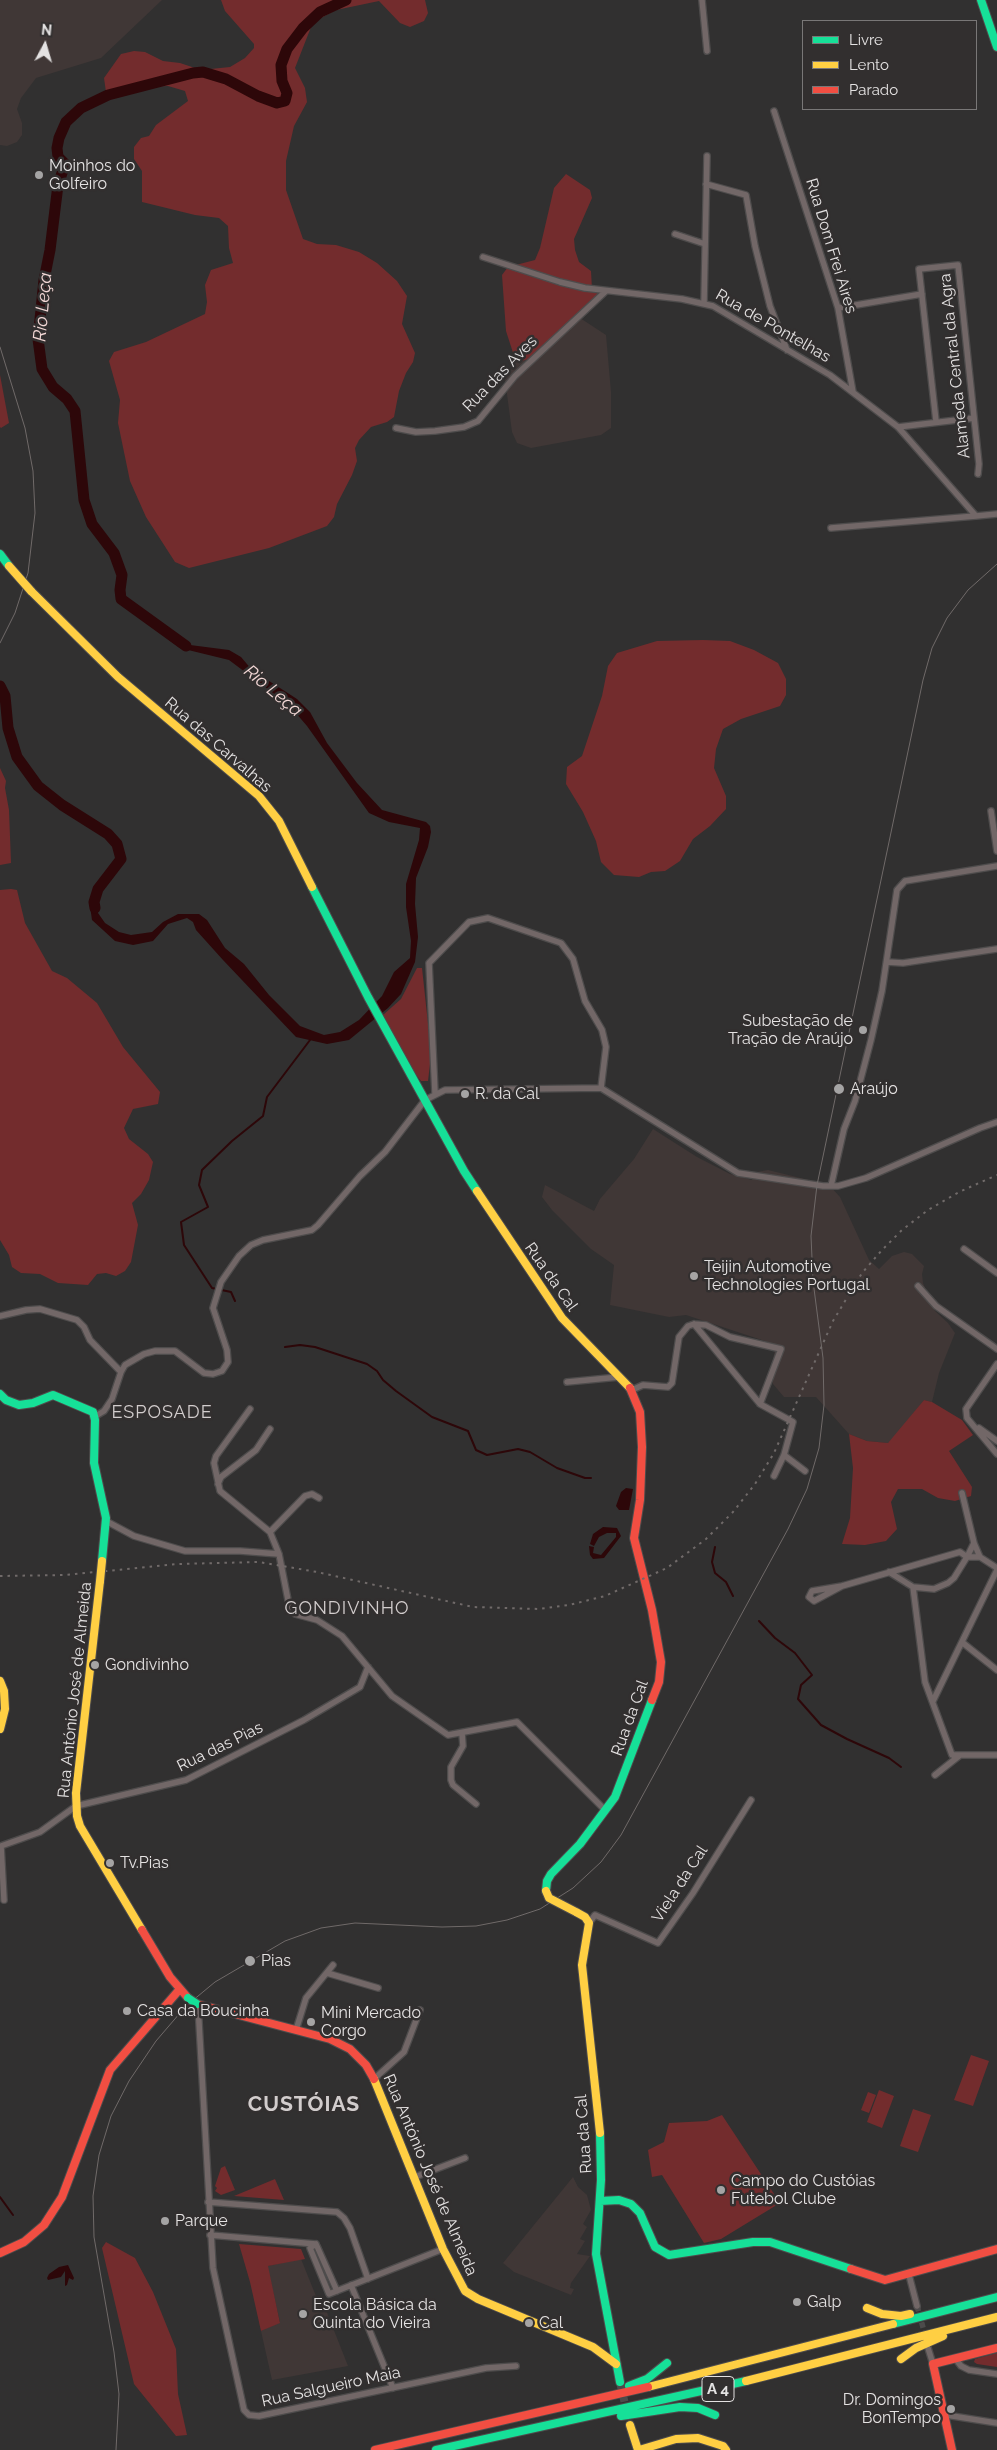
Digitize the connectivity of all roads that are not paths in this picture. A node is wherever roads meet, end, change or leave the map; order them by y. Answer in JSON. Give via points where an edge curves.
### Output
{"nodes":[{"id":1,"x":702,"y":0,"type":"edge"},
{"id":2,"x":981,"y":0,"type":"edge"},
{"id":3,"x":994,"y":30,"type":"edge"},
{"id":4,"x":997,"y":47,"type":"edge"},
{"id":5,"x":707,"y":51,"type":"dead end"},
{"id":6,"x":774,"y":111,"type":"dead end"},
{"id":7,"x":707,"y":156,"type":"dead end"},
{"id":8,"x":706,"y":184,"type":"junction"},
{"id":9,"x":675,"y":234,"type":"dead end"},
{"id":10,"x":706,"y":244,"type":"junction"},
{"id":11,"x":483,"y":257,"type":"dead end"},
{"id":12,"x":606,"y":291,"type":"junction"},
{"id":13,"x":922,"y":294,"type":"junction"},
{"id":14,"x":704,"y":303,"type":"junction"},
{"id":15,"x":838,"y":308,"type":"junction"},
{"id":16,"x":788,"y":350,"type":"junction"},
{"id":17,"x":853,"y":392,"type":"junction"},
{"id":18,"x":974,"y":418,"type":"junction"},
{"id":19,"x":936,"y":421,"type":"junction"},
{"id":20,"x":898,"y":427,"type":"junction"},
{"id":21,"x":396,"y":428,"type":"dead end"},
{"id":22,"x":978,"y":474,"type":"dead end"},
{"id":23,"x":997,"y":514,"type":"edge"},
{"id":24,"x":976,"y":516,"type":"junction"},
{"id":25,"x":831,"y":528,"type":"dead end"},
{"id":26,"x":0,"y":554,"type":"edge"},
{"id":27,"x":991,"y":812,"type":"dead end"},
{"id":28,"x":997,"y":851,"type":"edge"},
{"id":29,"x":997,"y":866,"type":"edge"},
{"id":30,"x":997,"y":949,"type":"edge"},
{"id":31,"x":887,"y":962,"type":"junction"},
{"id":32,"x":602,"y":1088,"type":"junction"},
{"id":33,"x":435,"y":1093,"type":"junction"},
{"id":34,"x":425,"y":1100,"type":"junction"},
{"id":35,"x":997,"y":1122,"type":"edge"},
{"id":36,"x":831,"y":1186,"type":"junction"},
{"id":37,"x":964,"y":1249,"type":"dead end"},
{"id":38,"x":997,"y":1273,"type":"edge"},
{"id":39,"x":918,"y":1286,"type":"dead end"},
{"id":40,"x":0,"y":1316,"type":"edge"},
{"id":41,"x":694,"y":1324,"type":"junction"},
{"id":42,"x":997,"y":1349,"type":"edge"},
{"id":43,"x":997,"y":1364,"type":"edge"},
{"id":44,"x":121,"y":1372,"type":"junction"},
{"id":45,"x":618,"y":1377,"type":"junction"},
{"id":46,"x":567,"y":1382,"type":"dead end"},
{"id":47,"x":632,"y":1390,"type":"junction"},
{"id":48,"x":0,"y":1394,"type":"edge"},
{"id":49,"x":760,"y":1404,"type":"junction"},
{"id":50,"x":250,"y":1409,"type":"dead end"},
{"id":51,"x":94,"y":1417,"type":"junction"},
{"id":52,"x":973,"y":1424,"type":"junction"},
{"id":53,"x":270,"y":1429,"type":"dead end"},
{"id":54,"x":997,"y":1441,"type":"edge"},
{"id":55,"x":997,"y":1454,"type":"edge"},
{"id":56,"x":784,"y":1455,"type":"junction"},
{"id":57,"x":804,"y":1471,"type":"dead end"},
{"id":58,"x":774,"y":1476,"type":"dead end"},
{"id":59,"x":218,"y":1484,"type":"junction"},
{"id":60,"x":962,"y":1493,"type":"dead end"},
{"id":61,"x":320,"y":1498,"type":"dead end"},
{"id":62,"x":106,"y":1521,"type":"junction"},
{"id":63,"x":270,"y":1532,"type":"junction"},
{"id":64,"x":974,"y":1543,"type":"junction"},
{"id":65,"x":279,"y":1554,"type":"junction"},
{"id":66,"x":980,"y":1556,"type":"junction"},
{"id":67,"x":967,"y":1558,"type":"junction"},
{"id":68,"x":997,"y":1569,"type":"edge"},
{"id":69,"x":889,"y":1572,"type":"junction"},
{"id":70,"x":842,"y":1586,"type":"junction"},
{"id":71,"x":913,"y":1587,"type":"junction"},
{"id":72,"x":963,"y":1643,"type":"junction"},
{"id":73,"x":368,"y":1667,"type":"junction"},
{"id":74,"x":997,"y":1670,"type":"edge"},
{"id":75,"x":0,"y":1681,"type":"edge"},
{"id":76,"x":933,"y":1701,"type":"junction"},
{"id":77,"x":0,"y":1728,"type":"edge"},
{"id":78,"x":462,"y":1733,"type":"junction"},
{"id":79,"x":997,"y":1755,"type":"edge"},
{"id":80,"x":959,"y":1756,"type":"junction"},
{"id":81,"x":935,"y":1775,"type":"dead end"},
{"id":82,"x":751,"y":1800,"type":"dead end"},
{"id":83,"x":476,"y":1804,"type":"dead end"},
{"id":84,"x":76,"y":1806,"type":"junction"},
{"id":85,"x":605,"y":1810,"type":"junction"},
{"id":86,"x":4,"y":1900,"type":"dead end"},
{"id":87,"x":589,"y":1923,"type":"junction"},
{"id":88,"x":333,"y":1965,"type":"dead end"},
{"id":89,"x":327,"y":1973,"type":"junction"},
{"id":90,"x":378,"y":1988,"type":"dead end"},
{"id":91,"x":179,"y":1990,"type":"junction"},
{"id":92,"x":198,"y":2005,"type":"junction"},
{"id":93,"x":420,"y":2010,"type":"dead end"},
{"id":94,"x":296,"y":2030,"type":"junction"},
{"id":95,"x":374,"y":2079,"type":"junction"},
{"id":96,"x":465,"y":2158,"type":"dead end"},
{"id":97,"x":415,"y":2177,"type":"junction"},
{"id":98,"x":208,"y":2202,"type":"junction"},
{"id":99,"x":600,"y":2202,"type":"junction"},
{"id":100,"x":210,"y":2235,"type":"junction"},
{"id":101,"x":316,"y":2244,"type":"junction"},
{"id":102,"x":443,"y":2249,"type":"junction"},
{"id":103,"x":997,"y":2249,"type":"edge"},
{"id":104,"x":0,"y":2253,"type":"edge"},
{"id":105,"x":909,"y":2275,"type":"junction"},
{"id":106,"x":368,"y":2279,"type":"junction"},
{"id":107,"x":351,"y":2285,"type":"junction"},
{"id":108,"x":337,"y":2291,"type":"junction"},
{"id":109,"x":997,"y":2297,"type":"edge"},
{"id":110,"x":917,"y":2306,"type":"tunnel mouth"},
{"id":111,"x":867,"y":2308,"type":"dead end"},
{"id":112,"x":952,"y":2309,"type":"junction"},
{"id":113,"x":997,"y":2317,"type":"edge"},
{"id":114,"x":958,"y":2328,"type":"junction"},
{"id":115,"x":928,"y":2348,"type":"dead end"},
{"id":116,"x":997,"y":2348,"type":"edge"},
{"id":117,"x":955,"y":2358,"type":"junction"},
{"id":118,"x":901,"y":2359,"type":"dead end"},
{"id":119,"x":667,"y":2363,"type":"dead end"},
{"id":120,"x":616,"y":2364,"type":"junction"},
{"id":121,"x":933,"y":2364,"type":"junction"},
{"id":122,"x":516,"y":2366,"type":"dead end"},
{"id":123,"x":997,"y":2374,"type":"edge"},
{"id":124,"x":620,"y":2382,"type":"tunnel mouth"},
{"id":125,"x":393,"y":2388,"type":"junction"},
{"id":126,"x":615,"y":2395,"type":"junction"},
{"id":127,"x":715,"y":2415,"type":"dead end"},
{"id":128,"x":946,"y":2415,"type":"junction"},
{"id":129,"x":580,"y":2419,"type":"junction"},
{"id":130,"x":997,"y":2423,"type":"edge"},
{"id":131,"x":630,"y":2424,"type":"dead end"},
{"id":132,"x":375,"y":2450,"type":"edge"},
{"id":133,"x":436,"y":2450,"type":"edge"},
{"id":134,"x":638,"y":2450,"type":"edge"},
{"id":135,"x":726,"y":2450,"type":"edge"},
{"id":136,"x":952,"y":2450,"type":"edge"}],
"edges":[{"from":1,"to":5,"type":"street"},
{"from":2,"to":3,"type":"main road"},
{"from":3,"to":4,"type":"main road"},
{"from":6,"to":15,"type":"street","name":"Rua Dom Frei Aires"},
{"from":7,"to":8,"type":"street"},
{"from":8,"to":10,"type":"street"},
{"from":8,"to":16,"type":"street","via":[[746,195],[770,306]]},
{"from":9,"to":10,"type":"street"},
{"from":10,"to":14,"type":"street"},
{"from":11,"to":12,"type":"street","name":"Rua de Pontelhas","via":[[560,282]]},
{"from":12,"to":14,"type":"street","name":"Rua de Pontelhas"},
{"from":12,"to":21,"type":"street","name":"Rua das Aves","via":[[515,376],[478,421],[464,427],[435,431]]},
{"from":13,"to":15,"type":"street"},
{"from":13,"to":18,"type":"street","name":"Alameda Central da Agra","via":[[919,269],[958,264]]},
{"from":13,"to":19,"type":"street"},
{"from":14,"to":16,"type":"street","name":"Rua de Pontelhas"},
{"from":15,"to":17,"type":"street","name":"Rua Dom Frei Aires"},
{"from":16,"to":17,"type":"street","name":"Rua de Pontelhas"},
{"from":17,"to":20,"type":"street","name":"Rua de Pontelhas"},
{"from":18,"to":19,"type":"street"},
{"from":18,"to":22,"type":"street","name":"Alameda Central da Agra"},
{"from":19,"to":20,"type":"street"},
{"from":20,"to":24,"type":"street","name":"Rua de Pontelhas"},
{"from":23,"to":24,"type":"street"},
{"from":24,"to":25,"type":"street"},
{"from":26,"to":34,"type":"main road","name":"Rua das Carvalhas","bridge":true,"via":[[31,591],[118,677],[259,796],[279,821],[368,997]]},
{"from":27,"to":28,"type":"street"},
{"from":29,"to":31,"type":"street","via":[[905,881],[900,885]]},
{"from":30,"to":31,"type":"street","via":[[903,963]]},
{"from":31,"to":36,"type":"street","via":[[861,1084],[844,1128]]},
{"from":32,"to":33,"type":"street","via":[[445,1090]]},
{"from":32,"to":33,"type":"street","via":[[606,1048],[602,1030],[585,1001],[573,959],[561,943],[488,918],[469,922],[429,963]]},
{"from":32,"to":36,"type":"street","via":[[738,1173]]},
{"from":33,"to":34,"type":"street"},
{"from":34,"to":44,"type":"street","via":[[385,1152],[318,1225],[312,1230],[276,1236],[251,1245],[239,1256],[216,1293],[214,1316],[225,1340],[228,1358],[222,1370],[204,1373],[181,1354],[165,1350],[144,1354]]},
{"from":34,"to":45,"type":"main road","name":"Rua da Cal","via":[[464,1171],[562,1318]]},
{"from":35,"to":36,"type":"street","via":[[887,1171]]},
{"from":37,"to":38,"type":"street"},
{"from":39,"to":42,"type":"street","via":[[936,1306]]},
{"from":40,"to":44,"type":"street","via":[[40,1309],[77,1320],[90,1340]]},
{"from":41,"to":47,"type":"street","via":[[679,1337],[672,1383],[668,1387],[643,1386]]},
{"from":41,"to":49,"type":"street"},
{"from":41,"to":49,"type":"street","via":[[730,1337],[781,1349]]},
{"from":43,"to":52,"type":"street","via":[[966,1409],[967,1418]]},
{"from":44,"to":51,"type":"street","via":[[112,1399],[104,1411]]},
{"from":45,"to":46,"type":"street"},
{"from":45,"to":47,"type":"main road","name":"Rua da Cal"},
{"from":47,"to":85,"type":"main road","name":"Rua da Cal","via":[[640,1412],[642,1447],[640,1500],[634,1538],[661,1662],[659,1682],[641,1732],[615,1797]]},
{"from":48,"to":51,"type":"main road","via":[[19,1405],[53,1395],[93,1412]]},
{"from":49,"to":56,"type":"street","via":[[793,1422]]},
{"from":50,"to":59,"type":"street","via":[[216,1456]]},
{"from":51,"to":62,"type":"main road","name":"Rua António José de Almeida","via":[[94,1463],[105,1503]]},
{"from":52,"to":54,"type":"street"},
{"from":52,"to":55,"type":"street"},
{"from":53,"to":59,"type":"street","via":[[256,1450],[221,1477]]},
{"from":56,"to":57,"type":"street"},
{"from":56,"to":58,"type":"street"},
{"from":59,"to":63,"type":"street","via":[[228,1499]]},
{"from":60,"to":64,"type":"street"},
{"from":61,"to":63,"type":"street","via":[[312,1494],[305,1496]]},
{"from":62,"to":65,"type":"street","via":[[134,1536],[185,1551]]},
{"from":62,"to":84,"type":"main road","name":"Rua António José de Almeida","bridge":true},
{"from":63,"to":65,"type":"street"},
{"from":64,"to":66,"type":"street"},
{"from":64,"to":67,"type":"street"},
{"from":65,"to":73,"type":"street","via":[[289,1605],[295,1614],[331,1628]]},
{"from":66,"to":67,"type":"street"},
{"from":66,"to":68,"type":"street"},
{"from":67,"to":69,"type":"street","via":[[960,1552]]},
{"from":67,"to":71,"type":"street","via":[[948,1583],[934,1589]]},
{"from":68,"to":72,"type":"street"},
{"from":69,"to":70,"type":"street"},
{"from":69,"to":71,"type":"street"},
{"from":70,"to":70,"type":"street","via":[[812,1591],[809,1597],[814,1601]]},
{"from":71,"to":76,"type":"street","via":[[925,1682]]},
{"from":72,"to":74,"type":"street"},
{"from":72,"to":76,"type":"street"},
{"from":73,"to":78,"type":"street","via":[[392,1696],[448,1735]]},
{"from":73,"to":84,"type":"street","name":"Rua das Pias","via":[[360,1687],[304,1720],[186,1780]]},
{"from":75,"to":77,"type":"main road","via":[[5,1709]]},
{"from":76,"to":80,"type":"street","via":[[952,1755]]},
{"from":78,"to":83,"type":"street","via":[[463,1746],[451,1767],[451,1780]]},
{"from":78,"to":85,"type":"street","via":[[517,1722]]},
{"from":79,"to":80,"type":"street"},
{"from":80,"to":81,"type":"street"},
{"from":82,"to":87,"type":"street","name":"Viela da Cal","via":[[658,1943],[595,1915]]},
{"from":84,"to":86,"type":"street","name":"Rua das Pias","via":[[40,1832],[1,1846]]},
{"from":84,"to":91,"type":"main road","name":"Rua António José de Almeida","via":[[80,1826]]},
{"from":85,"to":87,"type":"main road","name":"Rua da Cal","bridge":true,"via":[[547,1881],[549,1898],[584,1916]]},
{"from":87,"to":99,"type":"main road","name":"Rua da Cal","via":[[582,1966],[601,2145]]},
{"from":88,"to":89,"type":"street"},
{"from":89,"to":90,"type":"street"},
{"from":89,"to":94,"type":"street","via":[[306,1998]]},
{"from":91,"to":92,"type":"main road","name":"Rua António José de Almeida","bridge":true},
{"from":91,"to":104,"type":"main road","via":[[110,2070],[62,2197],[44,2225],[24,2242]]},
{"from":92,"to":94,"type":"main road","name":"Rua António José de Almeida"},
{"from":92,"to":98,"type":"street","name":"Rua Salgueiro Maia"},
{"from":93,"to":95,"type":"street","via":[[404,2052]]},
{"from":94,"to":95,"type":"main road","name":"Rua António José de Almeida","via":[[330,2039],[350,2049]]},
{"from":95,"to":97,"type":"main road","name":"Rua António José de Almeida"},
{"from":96,"to":97,"type":"street"},
{"from":97,"to":102,"type":"main road","name":"Rua António José de Almeida"},
{"from":98,"to":100,"type":"street","name":"Rua Salgueiro Maia"},
{"from":98,"to":106,"type":"street","via":[[337,2212],[350,2228]]},
{"from":99,"to":105,"type":"main road","via":[[619,2200],[634,2206],[655,2247],[665,2254],[770,2242],[880,2279]]},
{"from":99,"to":120,"type":"main road","name":"Rua da Cal","via":[[596,2254]]},
{"from":100,"to":101,"type":"street"},
{"from":100,"to":125,"type":"street","name":"Rua Salgueiro Maia","via":[[214,2276],[244,2410],[249,2415],[259,2416]]},
{"from":101,"to":108,"type":"street"},
{"from":101,"to":108,"type":"street","via":[[310,2248],[329,2294]]},
{"from":102,"to":106,"type":"street"},
{"from":102,"to":120,"type":"main road","name":"Rua António José de Almeida","via":[[465,2291],[593,2347]]},
{"from":103,"to":105,"type":"main road"},
{"from":105,"to":110,"type":"street"},
{"from":106,"to":107,"type":"street"},
{"from":107,"to":108,"type":"street"},
{"from":107,"to":125,"type":"street"},
{"from":109,"to":112,"type":"main road","number":"A 4"},
{"from":111,"to":112,"type":"main road","via":[[901,2316],[929,2308]]},
{"from":112,"to":126,"type":"main road","number":"A 4"},
{"from":113,"to":114,"type":"main road","number":"A 4"},
{"from":114,"to":118,"type":"main road"},
{"from":114,"to":129,"type":"main road","number":"A 4","via":[[700,2393]]},
{"from":115,"to":121,"type":"street"},
{"from":116,"to":117,"type":"main road"},
{"from":117,"to":121,"type":"main road"},
{"from":117,"to":123,"type":"street","via":[[969,2370]]},
{"from":119,"to":126,"type":"main road","via":[[647,2379]]},
{"from":120,"to":124,"type":"main road"},
{"from":121,"to":128,"type":"main road"},
{"from":122,"to":125,"type":"street","name":"Rua Salgueiro Maia","via":[[486,2368]]},
{"from":126,"to":132,"type":"main road","number":"A 4"},
{"from":127,"to":129,"type":"main road","via":[[698,2408],[680,2407]]},
{"from":128,"to":130,"type":"street"},
{"from":128,"to":136,"type":"main road"},
{"from":129,"to":133,"type":"main road","number":"A 4"},
{"from":131,"to":134,"type":"main road"},
{"from":134,"to":135,"type":"main road","via":[[676,2439],[698,2438]]}]}
